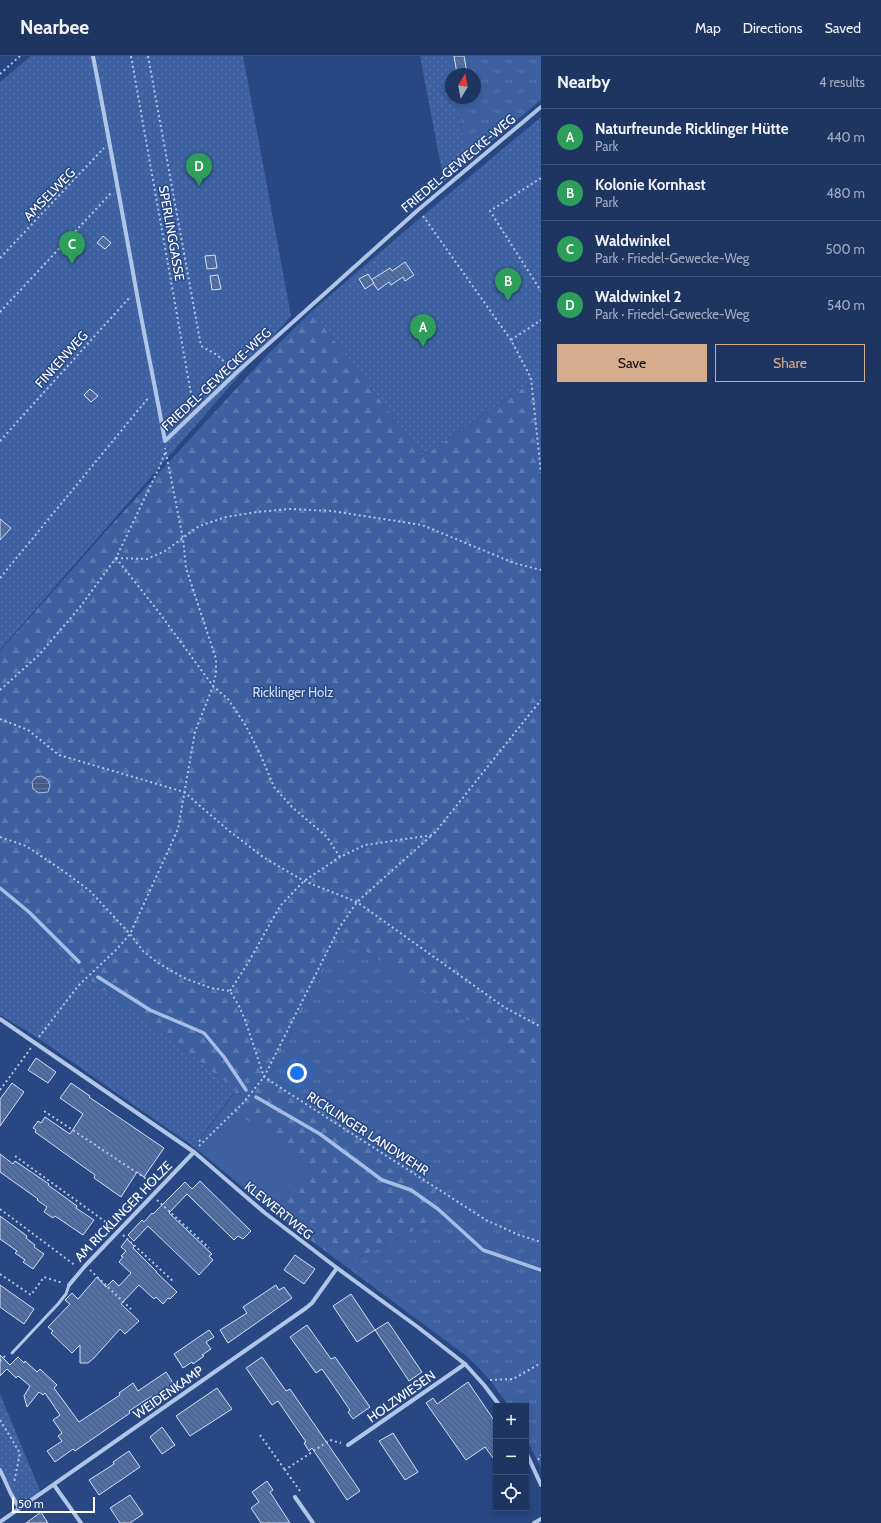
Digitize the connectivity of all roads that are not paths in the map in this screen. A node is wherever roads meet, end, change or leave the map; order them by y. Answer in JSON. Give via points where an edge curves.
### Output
{"nodes":[{"id":1,"x":93,"y":56,"type":"edge"},
{"id":2,"x":541,"y":107,"type":"edge"},
{"id":3,"x":0,"y":1019,"type":"edge"},
{"id":4,"x":194,"y":1152,"type":"junction"},
{"id":5,"x":337,"y":1268,"type":"junction"},
{"id":6,"x":68,"y":1285,"type":"joint"},
{"id":7,"x":12,"y":1353,"type":"dead end"},
{"id":8,"x":465,"y":1364,"type":"junction"},
{"id":9,"x":498,"y":1403,"type":"edge"},
{"id":10,"x":348,"y":1445,"type":"road end"},
{"id":11,"x":529,"y":1458,"type":"edge"},
{"id":12,"x":0,"y":1470,"type":"edge"},
{"id":13,"x":541,"y":1484,"type":"edge"},
{"id":14,"x":54,"y":1485,"type":"junction"},
{"id":15,"x":295,"y":1497,"type":"road end"},
{"id":16,"x":19,"y":1508,"type":"junction"},
{"id":17,"x":541,"y":1520,"type":"edge"},
{"id":18,"x":0,"y":1522,"type":"edge"},
{"id":19,"x":81,"y":1523,"type":"edge"},
{"id":20,"x":313,"y":1523,"type":"edge"},
{"id":21,"x":534,"y":1523,"type":"edge"}],
"edges":[{"from":1,"to":2,"type":"street","name":"FRIEDEL-GEWECKE-WEG","via":[[165,441],[236,373],[418,210]]},
{"from":3,"to":4,"type":"street","name":"KLEWERTWEG"},
{"from":4,"to":5,"type":"street","name":"KLEWERTWEG","via":[[265,1213]]},
{"from":4,"to":6,"type":"street","name":"AM RICKLINGER HOLZE"},
{"from":5,"to":8,"type":"street","name":"KLEWERTWEG"},
{"from":5,"to":14,"type":"street","name":"WEIDENKAMP","via":[[306,1308]]},
{"from":6,"to":7,"type":"lane","via":[[66,1294],[58,1304]]},
{"from":8,"to":9,"type":"street","name":"KLEWERTWEG"},
{"from":8,"to":10,"type":"street","name":"HOLZWIESEN"},
{"from":11,"to":13,"type":"street"},
{"from":12,"to":16,"type":"street"},
{"from":14,"to":16,"type":"street","name":"WEIDENKAMP"},
{"from":14,"to":19,"type":"street"},
{"from":15,"to":20,"type":"street"},
{"from":16,"to":18,"type":"street","name":"WEIDENKAMP"},
{"from":17,"to":21,"type":"street"}]}
